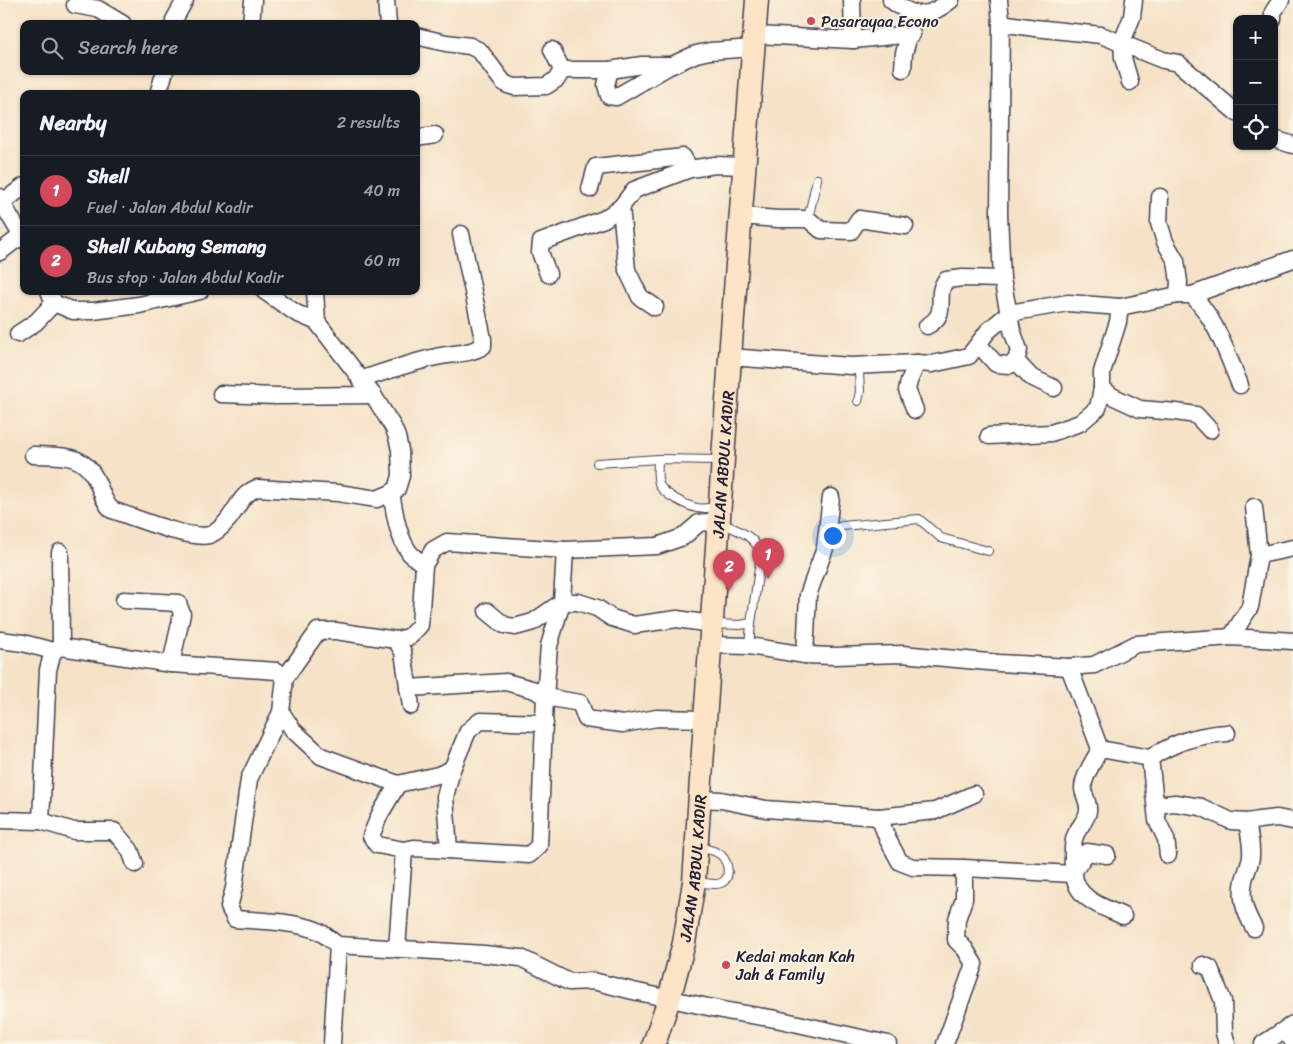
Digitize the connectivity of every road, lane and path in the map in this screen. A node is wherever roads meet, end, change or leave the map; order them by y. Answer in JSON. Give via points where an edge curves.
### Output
{"nodes":[{"id":1,"x":185,"y":0,"type":"edge"},
{"id":2,"x":253,"y":0,"type":"edge"},
{"id":3,"x":386,"y":0,"type":"edge"},
{"id":4,"x":758,"y":0,"type":"edge"},
{"id":5,"x":852,"y":0,"type":"edge"},
{"id":6,"x":891,"y":0,"type":"edge"},
{"id":7,"x":951,"y":0,"type":"edge"},
{"id":8,"x":998,"y":0,"type":"edge"},
{"id":9,"x":1134,"y":0,"type":"edge"},
{"id":10,"x":1281,"y":0,"type":"edge"},
{"id":11,"x":75,"y":5,"type":"dead end"},
{"id":12,"x":1273,"y":15,"type":"edge"},
{"id":13,"x":116,"y":20,"type":"edge"},
{"id":14,"x":174,"y":20,"type":"edge"},
{"id":15,"x":251,"y":20,"type":"edge"},
{"id":16,"x":388,"y":20,"type":"edge"},
{"id":17,"x":1001,"y":23,"type":"junction"},
{"id":18,"x":420,"y":37,"type":"edge"},
{"id":19,"x":853,"y":40,"type":"junction"},
{"id":20,"x":754,"y":42,"type":"junction"},
{"id":21,"x":1122,"y":42,"type":"junction"},
{"id":22,"x":552,"y":50,"type":"dead end"},
{"id":23,"x":672,"y":64,"type":"junction"},
{"id":24,"x":903,"y":69,"type":"dead end"},
{"id":25,"x":562,"y":70,"type":"junction"},
{"id":26,"x":610,"y":70,"type":"junction"},
{"id":27,"x":164,"y":75,"type":"edge"},
{"id":28,"x":1130,"y":82,"type":"dead end"},
{"id":29,"x":159,"y":90,"type":"edge"},
{"id":30,"x":1233,"y":110,"type":"edge"},
{"id":31,"x":435,"y":135,"type":"dead end"},
{"id":32,"x":420,"y":137,"type":"edge"},
{"id":33,"x":1278,"y":140,"type":"edge"},
{"id":34,"x":1293,"y":145,"type":"edge"},
{"id":35,"x":745,"y":166,"type":"junction"},
{"id":36,"x":690,"y":169,"type":"junction"},
{"id":37,"x":818,"y":179,"type":"dead end"},
{"id":38,"x":20,"y":189,"type":"edge"},
{"id":39,"x":590,"y":189,"type":"dead end"},
{"id":40,"x":1160,"y":197,"type":"dead end"},
{"id":41,"x":1,"y":201,"type":"edge"},
{"id":42,"x":621,"y":207,"type":"junction"},
{"id":43,"x":741,"y":216,"type":"junction"},
{"id":44,"x":808,"y":219,"type":"junction"},
{"id":45,"x":905,"y":226,"type":"dead end"},
{"id":46,"x":20,"y":234,"type":"edge"},
{"id":47,"x":462,"y":234,"type":"dead end"},
{"id":48,"x":20,"y":239,"type":"edge"},
{"id":49,"x":0,"y":252,"type":"edge"},
{"id":50,"x":1293,"y":259,"type":"edge"},
{"id":51,"x":548,"y":274,"type":"dead end"},
{"id":52,"x":1002,"y":279,"type":"junction"},
{"id":53,"x":183,"y":295,"type":"edge"},
{"id":54,"x":270,"y":295,"type":"edge"},
{"id":55,"x":316,"y":295,"type":"edge"},
{"id":56,"x":1185,"y":295,"type":"junction"},
{"id":57,"x":51,"y":297,"type":"edge"},
{"id":58,"x":655,"y":307,"type":"dead end"},
{"id":59,"x":1120,"y":307,"type":"junction"},
{"id":60,"x":1009,"y":313,"type":"junction"},
{"id":61,"x":317,"y":322,"type":"junction"},
{"id":62,"x":927,"y":326,"type":"dead end"},
{"id":63,"x":18,"y":334,"type":"dead end"},
{"id":64,"x":979,"y":345,"type":"junction"},
{"id":65,"x":730,"y":357,"type":"junction"},
{"id":66,"x":1016,"y":361,"type":"junction"},
{"id":67,"x":917,"y":363,"type":"junction"},
{"id":68,"x":851,"y":366,"type":"junction"},
{"id":69,"x":360,"y":380,"type":"junction"},
{"id":70,"x":1240,"y":385,"type":"dead end"},
{"id":71,"x":1054,"y":388,"type":"dead end"},
{"id":72,"x":1102,"y":388,"type":"junction"},
{"id":73,"x":221,"y":394,"type":"dead end"},
{"id":74,"x":372,"y":395,"type":"junction"},
{"id":75,"x":858,"y":401,"type":"dead end"},
{"id":76,"x":915,"y":410,"type":"dead end"},
{"id":77,"x":1210,"y":430,"type":"dead end"},
{"id":78,"x":989,"y":436,"type":"dead end"},
{"id":79,"x":33,"y":455,"type":"dead end"},
{"id":80,"x":658,"y":459,"type":"junction"},
{"id":81,"x":722,"y":460,"type":"junction"},
{"id":82,"x":597,"y":463,"type":"dead end"},
{"id":83,"x":391,"y":493,"type":"junction"},
{"id":84,"x":831,"y":497,"type":"dead end"},
{"id":85,"x":1254,"y":507,"type":"dead end"},
{"id":86,"x":719,"y":514,"type":"junction"},
{"id":87,"x":828,"y":531,"type":"junction"},
{"id":88,"x":1293,"y":548,"type":"edge"},
{"id":89,"x":565,"y":550,"type":"junction"},
{"id":90,"x":988,"y":550,"type":"dead end"},
{"id":91,"x":60,"y":552,"type":"dead end"},
{"id":92,"x":1259,"y":555,"type":"junction"},
{"id":93,"x":424,"y":565,"type":"junction"},
{"id":94,"x":124,"y":600,"type":"dead end"},
{"id":95,"x":562,"y":602,"type":"junction"},
{"id":96,"x":487,"y":611,"type":"dead end"},
{"id":97,"x":751,"y":623,"type":"junction"},
{"id":98,"x":710,"y":635,"type":"junction"},
{"id":99,"x":1231,"y":637,"type":"junction"},
{"id":100,"x":0,"y":640,"type":"edge"},
{"id":101,"x":396,"y":640,"type":"junction"},
{"id":102,"x":1293,"y":641,"type":"edge"},
{"id":103,"x":750,"y":646,"type":"junction"},
{"id":104,"x":57,"y":649,"type":"junction"},
{"id":105,"x":805,"y":655,"type":"junction"},
{"id":106,"x":171,"y":664,"type":"junction"},
{"id":107,"x":1070,"y":667,"type":"junction"},
{"id":108,"x":285,"y":678,"type":"junction"},
{"id":109,"x":408,"y":688,"type":"junction"},
{"id":110,"x":545,"y":697,"type":"junction"},
{"id":111,"x":411,"y":706,"type":"dead end"},
{"id":112,"x":281,"y":712,"type":"junction"},
{"id":113,"x":704,"y":719,"type":"junction"},
{"id":114,"x":545,"y":723,"type":"junction"},
{"id":115,"x":1227,"y":733,"type":"dead end"},
{"id":116,"x":1100,"y":749,"type":"junction"},
{"id":117,"x":1150,"y":758,"type":"junction"},
{"id":118,"x":452,"y":769,"type":"junction"},
{"id":119,"x":398,"y":784,"type":"junction"},
{"id":120,"x":974,"y":794,"type":"dead end"},
{"id":121,"x":699,"y":799,"type":"junction"},
{"id":122,"x":1156,"y":805,"type":"junction"},
{"id":123,"x":879,"y":817,"type":"junction"},
{"id":124,"x":0,"y":820,"type":"edge"},
{"id":125,"x":41,"y":821,"type":"junction"},
{"id":126,"x":1293,"y":821,"type":"edge"},
{"id":127,"x":1247,"y":822,"type":"junction"},
{"id":128,"x":696,"y":847,"type":"junction"},
{"id":129,"x":404,"y":850,"type":"junction"},
{"id":130,"x":449,"y":850,"type":"junction"},
{"id":131,"x":1107,"y":855,"type":"dead end"},
{"id":132,"x":1168,"y":856,"type":"dead end"},
{"id":133,"x":135,"y":864,"type":"dead end"},
{"id":134,"x":964,"y":868,"type":"junction"},
{"id":135,"x":1072,"y":874,"type":"junction"},
{"id":136,"x":694,"y":882,"type":"junction"},
{"id":137,"x":1123,"y":916,"type":"dead end"},
{"id":138,"x":1254,"y":928,"type":"dead end"},
{"id":139,"x":338,"y":946,"type":"junction"},
{"id":140,"x":397,"y":949,"type":"junction"},
{"id":141,"x":1203,"y":965,"type":"dead end"},
{"id":142,"x":669,"y":999,"type":"junction"},
{"id":143,"x":1291,"y":1036,"type":"edge"},
{"id":144,"x":332,"y":1044,"type":"edge"},
{"id":145,"x":654,"y":1044,"type":"edge"},
{"id":146,"x":888,"y":1044,"type":"edge"},
{"id":147,"x":946,"y":1044,"type":"edge"},
{"id":148,"x":1227,"y":1044,"type":"edge"},
{"id":149,"x":1263,"y":1044,"type":"edge"}],
"edges":[{"from":1,"to":14,"type":"street"},
{"from":2,"to":15,"type":"street"},
{"from":3,"to":16,"type":"street"},
{"from":4,"to":20,"type":"main road","name":"JALAN ABDUL KADIR"},
{"from":5,"to":19,"type":"street"},
{"from":6,"to":7,"type":"street","via":[[906,11],[922,15],[938,10]]},
{"from":8,"to":17,"type":"street"},
{"from":9,"to":21,"type":"street","via":[[1132,17]]},
{"from":10,"to":12,"type":"street"},
{"from":11,"to":13,"type":"street","via":[[98,9]]},
{"from":17,"to":21,"type":"street","via":[[1101,34]]},
{"from":17,"to":52,"type":"street","via":[[999,214]]},
{"from":18,"to":25,"type":"street","via":[[476,48],[503,82],[515,87],[546,86],[557,79]]},
{"from":19,"to":20,"type":"street"},
{"from":19,"to":24,"type":"street","via":[[908,34]]},
{"from":20,"to":23,"type":"street","via":[[710,51]]},
{"from":20,"to":35,"type":"main road","name":"JALAN ABDUL KADIR"},
{"from":21,"to":28,"type":"street"},
{"from":21,"to":30,"type":"street","via":[[1178,63]]},
{"from":22,"to":25,"type":"street"},
{"from":23,"to":26,"type":"street","via":[[642,64]]},
{"from":23,"to":26,"type":"street","via":[[616,97],[609,96],[606,85]]},
{"from":25,"to":26,"type":"street"},
{"from":27,"to":29,"type":"street"},
{"from":31,"to":32,"type":"street"},
{"from":33,"to":34,"type":"street"},
{"from":35,"to":36,"type":"street","via":[[715,165]]},
{"from":35,"to":43,"type":"main road","name":"JALAN ABDUL KADIR"},
{"from":36,"to":39,"type":"street","via":[[683,157],[596,167]]},
{"from":36,"to":42,"type":"street","via":[[634,190]]},
{"from":37,"to":44,"type":"lane"},
{"from":38,"to":41,"type":"street"},
{"from":40,"to":56,"type":"street","via":[[1159,223],[1176,261]]},
{"from":41,"to":46,"type":"street"},
{"from":42,"to":51,"type":"street","via":[[604,218],[541,242],[540,252]]},
{"from":42,"to":58,"type":"street","via":[[627,270],[640,297]]},
{"from":43,"to":44,"type":"street"},
{"from":43,"to":65,"type":"main road","name":"JALAN ABDUL KADIR"},
{"from":44,"to":45,"type":"street","via":[[821,230],[851,231],[859,219]]},
{"from":47,"to":69,"type":"street","via":[[482,346],[476,351],[400,366]]},
{"from":48,"to":49,"type":"street"},
{"from":50,"to":56,"type":"street"},
{"from":52,"to":60,"type":"street"},
{"from":52,"to":62,"type":"street","via":[[946,280],[941,287],[941,312]]},
{"from":53,"to":57,"type":"street","via":[[139,305],[93,310],[73,310]]},
{"from":54,"to":61,"type":"street","via":[[296,313]]},
{"from":55,"to":61,"type":"street"},
{"from":56,"to":59,"type":"street"},
{"from":56,"to":70,"type":"street","via":[[1203,306],[1213,322]]},
{"from":57,"to":63,"type":"street","via":[[36,322]]},
{"from":59,"to":60,"type":"street","via":[[1068,303]]},
{"from":59,"to":72,"type":"street","via":[[1102,372]]},
{"from":60,"to":64,"type":"street","via":[[988,331]]},
{"from":60,"to":66,"type":"street","via":[[1019,350]]},
{"from":61,"to":69,"type":"street"},
{"from":64,"to":66,"type":"street","via":[[996,364],[1010,365]]},
{"from":64,"to":67,"type":"street","via":[[969,356],[932,364]]},
{"from":65,"to":68,"type":"street"},
{"from":65,"to":81,"type":"main road","name":"JALAN ABDUL KADIR"},
{"from":66,"to":71,"type":"street","via":[[1031,377]]},
{"from":67,"to":68,"type":"street"},
{"from":67,"to":76,"type":"street","via":[[908,390]]},
{"from":68,"to":75,"type":"lane","via":[[858,373]]},
{"from":69,"to":74,"type":"street"},
{"from":72,"to":77,"type":"street","via":[[1140,409],[1196,415]]},
{"from":72,"to":78,"type":"street","via":[[1098,408],[1080,423],[1051,432]]},
{"from":73,"to":74,"type":"street"},
{"from":74,"to":83,"type":"street","via":[[393,427],[400,450],[401,476],[397,489]]},
{"from":79,"to":83,"type":"street","via":[[80,460],[94,476],[112,510],[192,536],[215,532],[244,496],[257,488],[377,499]]},
{"from":80,"to":81,"type":"lane"},
{"from":80,"to":82,"type":"lane"},
{"from":80,"to":86,"type":"lane","via":[[658,477],[664,491],[697,508]]},
{"from":81,"to":86,"type":"main road","name":"JALAN ABDUL KADIR"},
{"from":83,"to":93,"type":"street","via":[[403,541],[410,553]]},
{"from":84,"to":87,"type":"street"},
{"from":85,"to":92,"type":"street"},
{"from":86,"to":89,"type":"street","via":[[699,523],[683,536],[657,546]]},
{"from":86,"to":97,"type":"lane","via":[[758,544],[761,555]]},
{"from":86,"to":98,"type":"main road","name":"JALAN ABDUL KADIR"},
{"from":87,"to":90,"type":"lane","via":[[842,526],[919,519],[941,538]]},
{"from":87,"to":105,"type":"street","via":[[808,595]]},
{"from":88,"to":92,"type":"street"},
{"from":89,"to":93,"type":"street","via":[[447,542],[433,550]]},
{"from":89,"to":95,"type":"street"},
{"from":91,"to":104,"type":"street"},
{"from":92,"to":99,"type":"street","via":[[1250,607]]},
{"from":93,"to":101,"type":"street","via":[[420,625],[409,637]]},
{"from":94,"to":106,"type":"street","via":[[178,603],[182,614]]},
{"from":95,"to":96,"type":"street","via":[[533,622],[515,627],[504,625]]},
{"from":95,"to":98,"type":"street","via":[[578,602],[597,608],[612,618],[634,625],[677,619]]},
{"from":95,"to":110,"type":"street","via":[[549,646]]},
{"from":97,"to":98,"type":"lane"},
{"from":97,"to":103,"type":"lane"},
{"from":98,"to":103,"type":"street"},
{"from":98,"to":113,"type":"main road","name":"JALAN ABDUL KADIR"},
{"from":99,"to":102,"type":"street"},
{"from":99,"to":107,"type":"street","via":[[1136,644],[1094,665]]},
{"from":100,"to":104,"type":"street"},
{"from":101,"to":108,"type":"street","via":[[318,630]]},
{"from":101,"to":109,"type":"street","via":[[403,652]]},
{"from":103,"to":105,"type":"street"},
{"from":104,"to":106,"type":"street"},
{"from":104,"to":125,"type":"street","via":[[48,670]]},
{"from":105,"to":107,"type":"street","via":[[902,654]]},
{"from":106,"to":108,"type":"street","via":[[277,671]]},
{"from":107,"to":116,"type":"street"},
{"from":108,"to":112,"type":"street"},
{"from":109,"to":110,"type":"street","via":[[506,682],[535,690]]},
{"from":109,"to":111,"type":"street"},
{"from":110,"to":113,"type":"street","via":[[580,703],[586,718],[623,724],[657,718]]},
{"from":110,"to":114,"type":"street"},
{"from":112,"to":119,"type":"street","via":[[293,730],[321,756]]},
{"from":112,"to":139,"type":"street","via":[[249,779],[229,907],[235,918],[318,931]]},
{"from":113,"to":121,"type":"main road","name":"JALAN ABDUL KADIR"},
{"from":114,"to":118,"type":"street","via":[[480,721],[468,731]]},
{"from":114,"to":130,"type":"street","via":[[539,846],[529,856]]},
{"from":115,"to":117,"type":"street","via":[[1204,734],[1170,746]]},
{"from":116,"to":117,"type":"street"},
{"from":116,"to":135,"type":"street","via":[[1084,781],[1088,810],[1076,833]]},
{"from":117,"to":122,"type":"street"},
{"from":118,"to":119,"type":"street"},
{"from":118,"to":130,"type":"street","via":[[445,797]]},
{"from":119,"to":129,"type":"street","via":[[371,836],[377,845]]},
{"from":120,"to":123,"type":"street","via":[[935,811]]},
{"from":121,"to":123,"type":"street","via":[[766,809]]},
{"from":121,"to":128,"type":"main road","name":"JALAN ABDUL KADIR"},
{"from":122,"to":127,"type":"street","via":[[1186,804],[1231,821]]},
{"from":122,"to":132,"type":"street"},
{"from":123,"to":134,"type":"street","via":[[900,862],[913,867]]},
{"from":124,"to":125,"type":"street"},
{"from":125,"to":133,"type":"street","via":[[74,831],[114,831],[130,850]]},
{"from":126,"to":127,"type":"street","via":[[1277,818]]},
{"from":127,"to":138,"type":"street","via":[[1251,858],[1242,896],[1245,912]]},
{"from":128,"to":136,"type":"main road","name":"JALAN ABDUL KADIR"},
{"from":128,"to":136,"type":"lane","via":[[721,855],[728,870],[723,882]]},
{"from":129,"to":130,"type":"street"},
{"from":129,"to":140,"type":"street"},
{"from":131,"to":135,"type":"street","via":[[1087,852]]},
{"from":134,"to":135,"type":"street"},
{"from":134,"to":147,"type":"street","via":[[964,900],[957,919],[956,940],[974,964]]},
{"from":135,"to":137,"type":"street","via":[[1079,891],[1093,902]]},
{"from":136,"to":142,"type":"main road","name":"JALAN ABDUL KADIR","via":[[684,944]]},
{"from":139,"to":140,"type":"street"},
{"from":139,"to":144,"type":"street"},
{"from":140,"to":142,"type":"street","via":[[521,958],[569,982],[593,981]]},
{"from":141,"to":148,"type":"street","via":[[1210,968],[1223,1001]]},
{"from":142,"to":145,"type":"main road","name":"JALAN ABDUL KADIR"},
{"from":142,"to":146,"type":"street"},
{"from":143,"to":149,"type":"street"}]}
